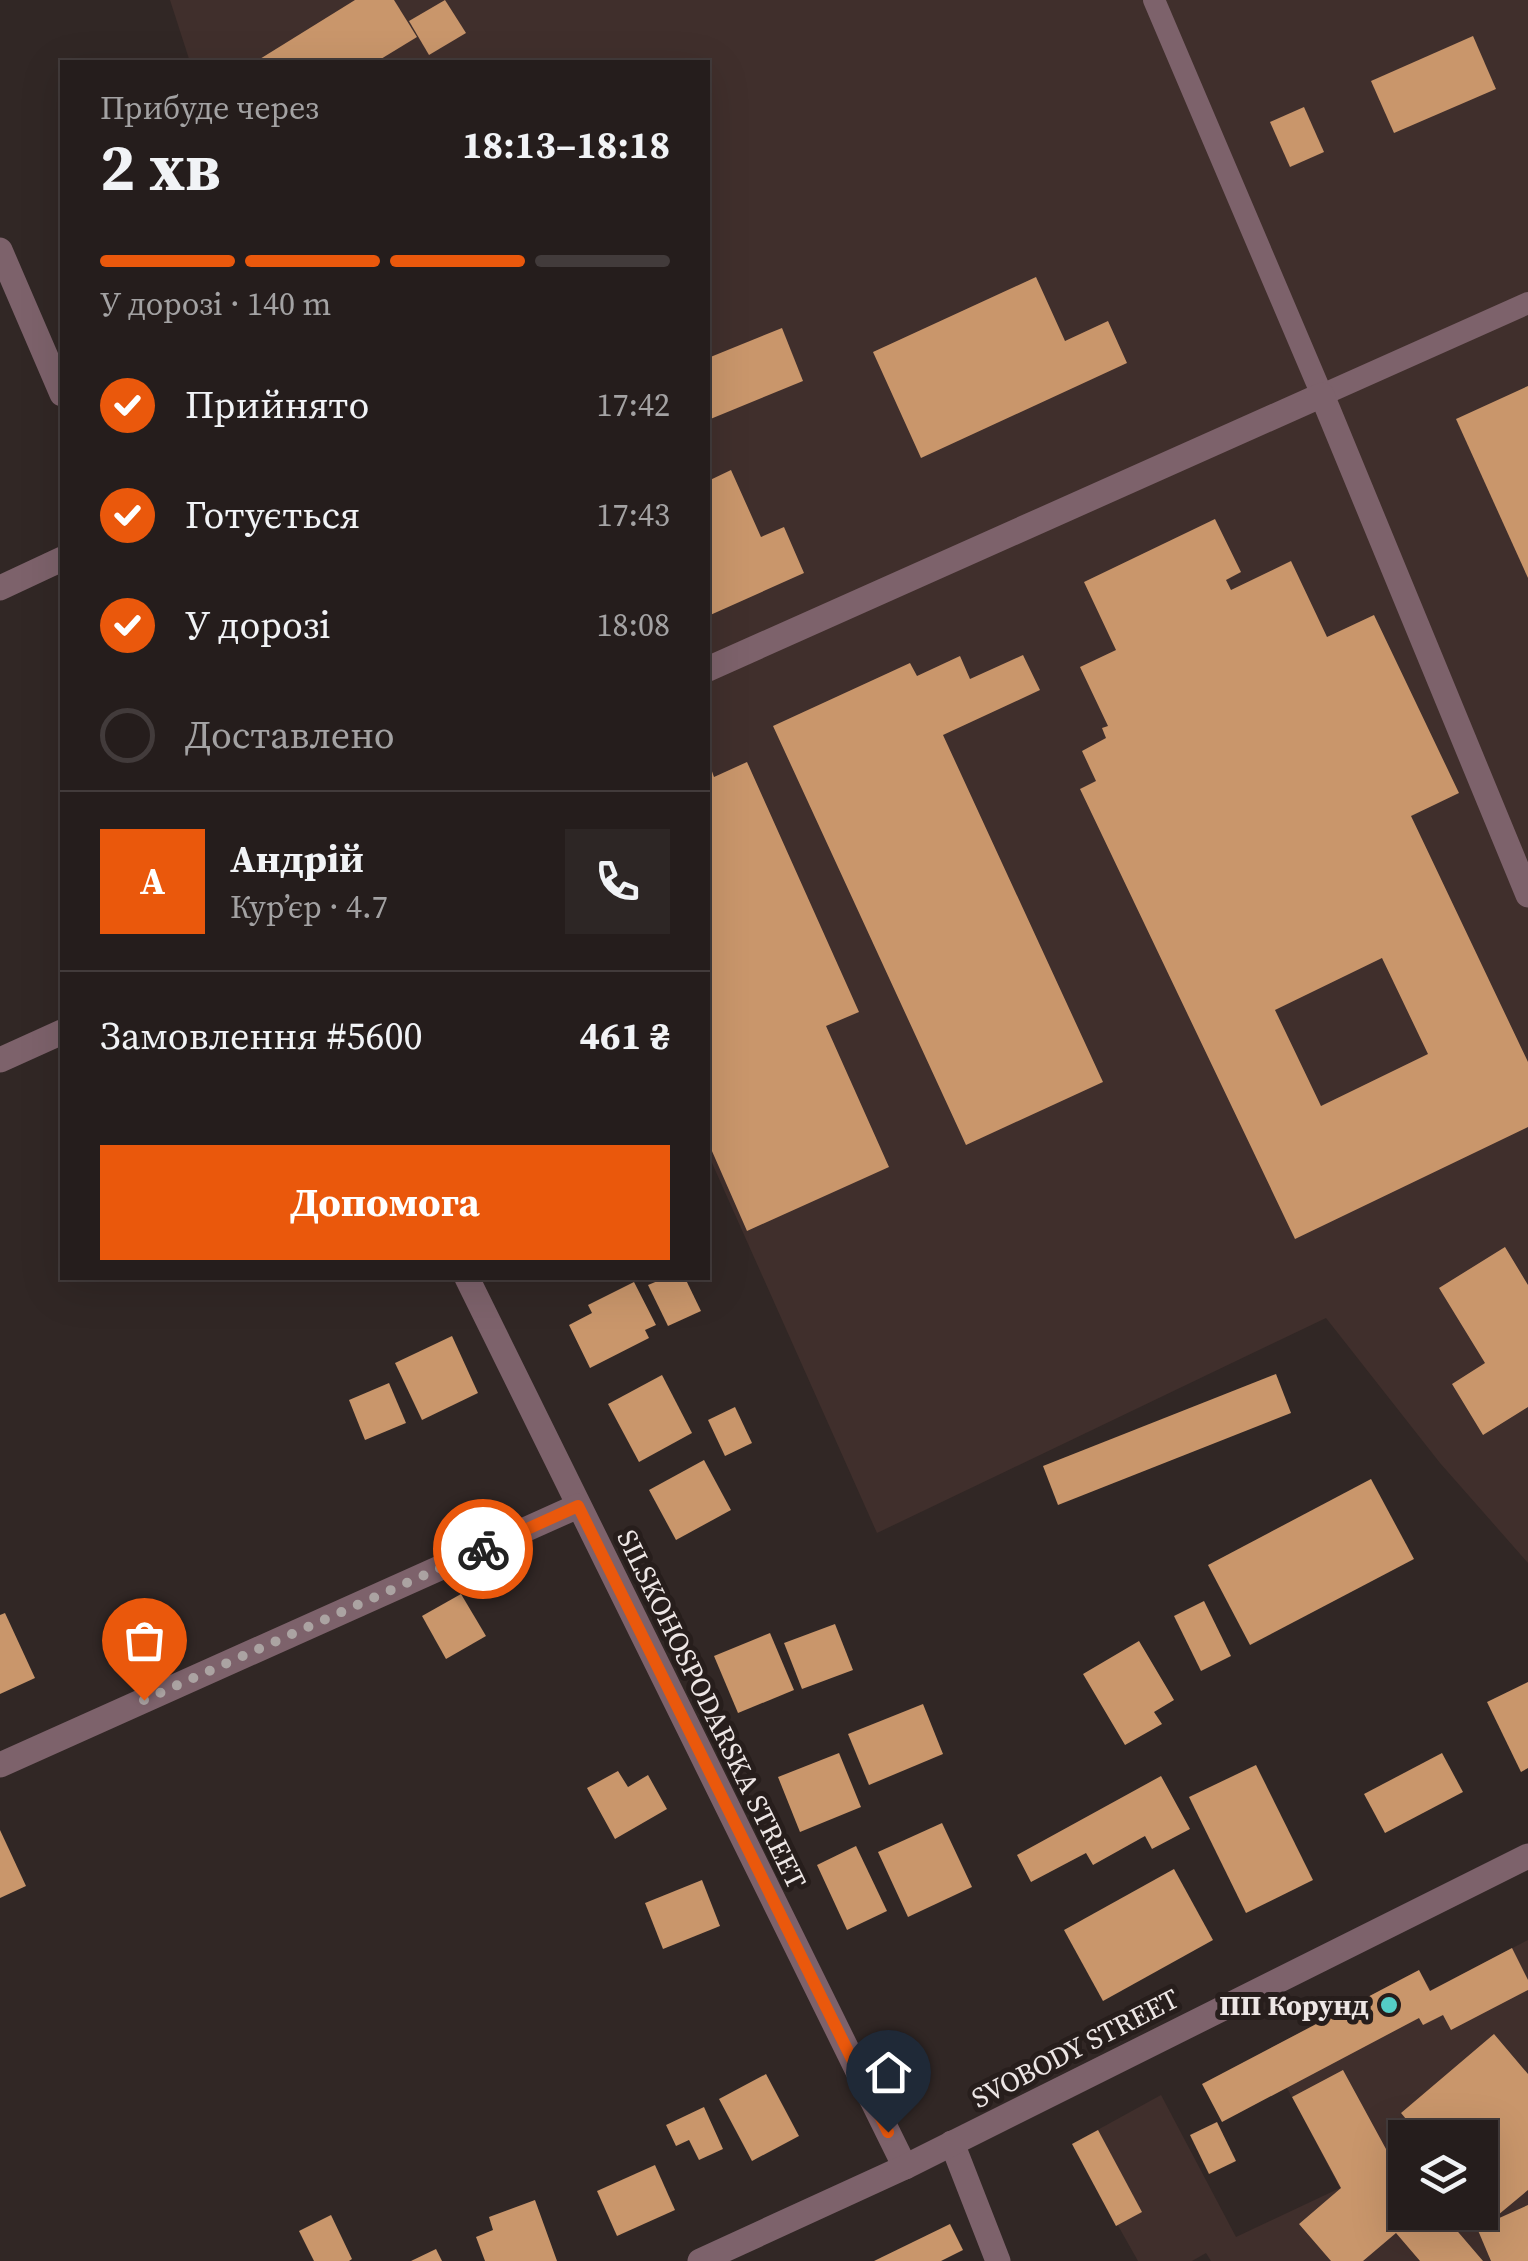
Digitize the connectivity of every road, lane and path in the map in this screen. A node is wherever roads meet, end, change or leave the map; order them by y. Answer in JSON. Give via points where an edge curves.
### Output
{"nodes":[{"id":1,"x":1154,"y":0,"type":"edge"},
{"id":2,"x":0,"y":250,"type":"edge"},
{"id":3,"x":1528,"y":302,"type":"edge"},
{"id":4,"x":60,"y":389,"type":"edge"},
{"id":5,"x":1322,"y":395,"type":"junction"},
{"id":6,"x":60,"y":561,"type":"edge"},
{"id":7,"x":0,"y":588,"type":"edge"},
{"id":8,"x":710,"y":668,"type":"edge"},
{"id":9,"x":1528,"y":895,"type":"edge"},
{"id":10,"x":60,"y":1033,"type":"edge"},
{"id":11,"x":0,"y":1060,"type":"edge"},
{"id":12,"x":468,"y":1280,"type":"edge"},
{"id":13,"x":578,"y":1506,"type":"junction"},
{"id":14,"x":0,"y":1765,"type":"edge"},
{"id":15,"x":1528,"y":1856,"type":"edge"},
{"id":16,"x":952,"y":2143,"type":"junction"},
{"id":17,"x":905,"y":2167,"type":"junction"},
{"id":18,"x":700,"y":2261,"type":"edge"},
{"id":19,"x":998,"y":2261,"type":"edge"}],
"edges":[{"from":1,"to":5,"type":"lane"},
{"from":2,"to":4,"type":"street"},
{"from":3,"to":5,"type":"lane"},
{"from":5,"to":8,"type":"street"},
{"from":5,"to":9,"type":"street"},
{"from":6,"to":7,"type":"street"},
{"from":10,"to":11,"type":"street"},
{"from":12,"to":13,"type":"street","name":"SILSKOHOSPODARSKA STREET"},
{"from":13,"to":14,"type":"street"},
{"from":13,"to":17,"type":"street","name":"SILSKOHOSPODARSKA STREET"},
{"from":15,"to":16,"type":"street","name":"SVOBODY STREET"},
{"from":16,"to":17,"type":"street","name":"SVOBODY STREET"},
{"from":16,"to":19,"type":"street"},
{"from":17,"to":18,"type":"street","name":"SVOBODY STREET"}]}
